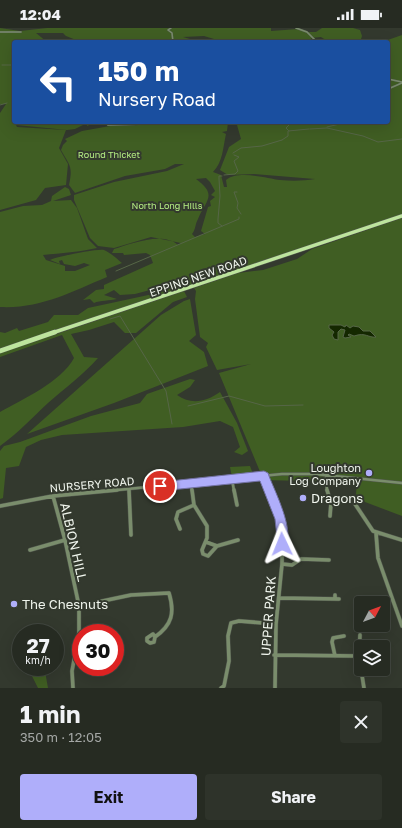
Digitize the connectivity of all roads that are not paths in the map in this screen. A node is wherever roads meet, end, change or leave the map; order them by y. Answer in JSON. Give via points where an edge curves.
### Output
{"nodes":[{"id":1,"x":171,"y":28,"type":"edge"},
{"id":2,"x":296,"y":28,"type":"edge"},
{"id":3,"x":0,"y":32,"type":"edge"},
{"id":4,"x":22,"y":32,"type":"dead end"},
{"id":5,"x":173,"y":40,"type":"edge"},
{"id":6,"x":315,"y":40,"type":"edge"},
{"id":7,"x":390,"y":79,"type":"edge"},
{"id":8,"x":402,"y":82,"type":"edge"},
{"id":9,"x":390,"y":87,"type":"edge"},
{"id":10,"x":402,"y":216,"type":"edge"},
{"id":11,"x":0,"y":351,"type":"edge"},
{"id":12,"x":326,"y":475,"type":"junction"},
{"id":13,"x":264,"y":476,"type":"junction"},
{"id":14,"x":232,"y":479,"type":"junction"},
{"id":15,"x":191,"y":483,"type":"junction"},
{"id":16,"x":402,"y":483,"type":"edge"},
{"id":17,"x":129,"y":490,"type":"junction"},
{"id":18,"x":53,"y":496,"type":"junction"},
{"id":19,"x":355,"y":504,"type":"dead end"},
{"id":20,"x":194,"y":505,"type":"junction"},
{"id":21,"x":237,"y":505,"type":"dead end"},
{"id":22,"x":0,"y":506,"type":"edge"},
{"id":23,"x":330,"y":516,"type":"dead end"},
{"id":24,"x":180,"y":529,"type":"dead end"},
{"id":25,"x":376,"y":533,"type":"junction"},
{"id":26,"x":131,"y":535,"type":"dead end"},
{"id":27,"x":65,"y":540,"type":"junction"},
{"id":28,"x":238,"y":540,"type":"dead end"},
{"id":29,"x":402,"y":540,"type":"edge"},
{"id":30,"x":206,"y":542,"type":"junction"},
{"id":31,"x":217,"y":546,"type":"junction"},
{"id":32,"x":30,"y":550,"type":"dead end"},
{"id":33,"x":329,"y":560,"type":"dead end"},
{"id":34,"x":282,"y":564,"type":"junction"},
{"id":35,"x":279,"y":598,"type":"junction"},
{"id":36,"x":336,"y":598,"type":"dead end"},
{"id":37,"x":79,"y":606,"type":"junction"},
{"id":38,"x":276,"y":624,"type":"junction"},
{"id":39,"x":402,"y":626,"type":"edge"},
{"id":40,"x":360,"y":635,"type":"dead end"},
{"id":41,"x":344,"y":636,"type":"dead end"},
{"id":42,"x":156,"y":637,"type":"dead end"},
{"id":43,"x":360,"y":640,"type":"edge"},
{"id":44,"x":274,"y":655,"type":"junction"},
{"id":45,"x":335,"y":656,"type":"junction"},
{"id":46,"x":354,"y":656,"type":"edge"},
{"id":47,"x":362,"y":676,"type":"edge"},
{"id":48,"x":73,"y":688,"type":"edge"},
{"id":49,"x":221,"y":688,"type":"edge"},
{"id":50,"x":275,"y":688,"type":"edge"},
{"id":51,"x":364,"y":688,"type":"edge"}],
"edges":[{"from":1,"to":5,"type":"street","via":[[168,30],[172,33]]},
{"from":2,"to":6,"type":"street","via":[[306,32]]},
{"from":3,"to":4,"type":"street"},
{"from":7,"to":8,"type":"street"},
{"from":8,"to":9,"type":"street"},
{"from":10,"to":11,"type":"main road","name":"EPPING NEW ROAD"},
{"from":12,"to":13,"type":"street","name":"NURSERY ROAD"},
{"from":12,"to":16,"type":"street","name":"NURSERY ROAD"},
{"from":12,"to":23,"type":"street","via":[[331,503]]},
{"from":13,"to":14,"type":"street","name":"NURSERY ROAD"},
{"from":13,"to":34,"type":"street","name":"UPPER PARK","via":[[280,519]]},
{"from":14,"to":15,"type":"street","name":"NURSERY ROAD"},
{"from":14,"to":21,"type":"street"},
{"from":15,"to":17,"type":"street","name":"NURSERY ROAD"},
{"from":15,"to":20,"type":"street"},
{"from":17,"to":18,"type":"street","name":"NURSERY ROAD"},
{"from":17,"to":26,"type":"street"},
{"from":18,"to":22,"type":"street","name":"NURSERY ROAD"},
{"from":18,"to":27,"type":"street","name":"ALBION HILL"},
{"from":19,"to":25,"type":"street"},
{"from":20,"to":24,"type":"street","via":[[180,509],[177,513],[175,521]]},
{"from":20,"to":30,"type":"street","via":[[207,526]]},
{"from":25,"to":29,"type":"street"},
{"from":25,"to":39,"type":"street","via":[[378,558]]},
{"from":27,"to":32,"type":"street"},
{"from":27,"to":37,"type":"street","name":"ALBION HILL"},
{"from":28,"to":31,"type":"street"},
{"from":30,"to":31,"type":"street"},
{"from":30,"to":31,"type":"street","via":[[202,552],[204,555],[209,555]]},
{"from":33,"to":34,"type":"street","via":[[301,558],[292,565]]},
{"from":34,"to":35,"type":"street","name":"UPPER PARK"},
{"from":35,"to":36,"type":"street"},
{"from":35,"to":38,"type":"street","name":"UPPER PARK"},
{"from":37,"to":42,"type":"street","via":[[131,595],[170,593],[173,606],[169,625]]},
{"from":37,"to":48,"type":"street","name":"ALBION HILL","via":[[79,632],[72,671]]},
{"from":38,"to":44,"type":"street","name":"UPPER PARK"},
{"from":38,"to":49,"type":"street","via":[[239,621],[231,623],[229,662],[224,686]]},
{"from":40,"to":43,"type":"street"},
{"from":41,"to":45,"type":"street","via":[[333,638]]},
{"from":44,"to":45,"type":"street"},
{"from":44,"to":50,"type":"street","name":"UPPER PARK"},
{"from":45,"to":46,"type":"street"},
{"from":47,"to":51,"type":"street"}]}
